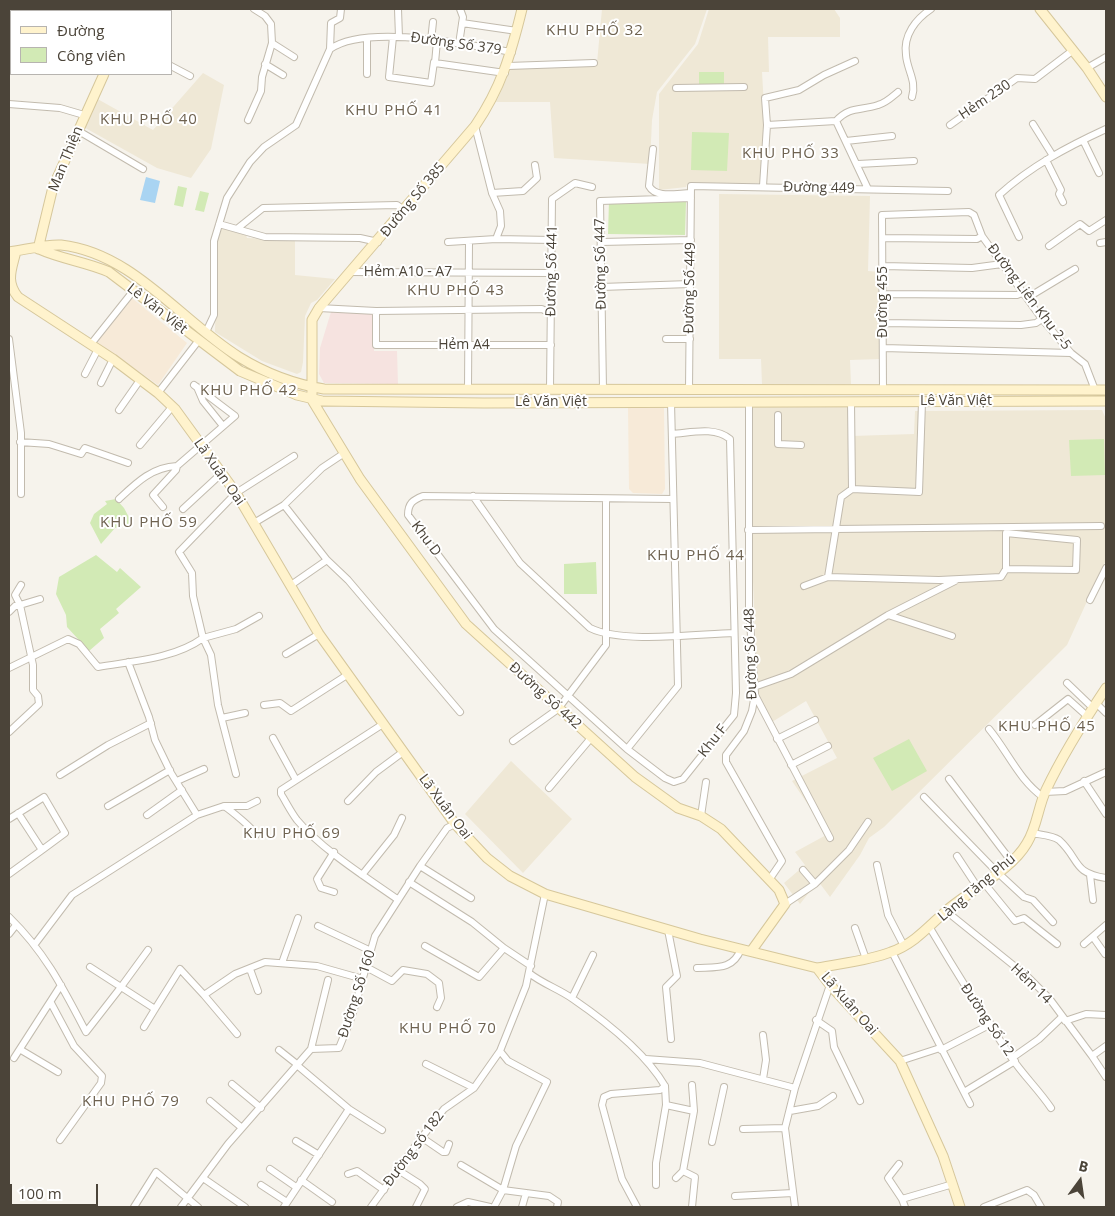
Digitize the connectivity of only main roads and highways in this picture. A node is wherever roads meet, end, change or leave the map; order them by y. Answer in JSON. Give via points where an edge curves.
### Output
{"nodes":[{"id":1,"x":522,"y":9,"type":"edge"},
{"id":2,"x":1040,"y":9,"type":"edge"},
{"id":3,"x":104,"y":75,"type":"edge"},
{"id":4,"x":1106,"y":97,"type":"edge"},
{"id":5,"x":38,"y":249,"type":"junction"},
{"id":6,"x":12,"y":252,"type":"edge"},
{"id":7,"x":10,"y":272,"type":"edge"},
{"id":8,"x":141,"y":280,"type":"junction"},
{"id":9,"x":10,"y":289,"type":"edge"},
{"id":10,"x":134,"y":290,"type":"junction"},
{"id":11,"x":206,"y":332,"type":"junction"},
{"id":12,"x":200,"y":340,"type":"junction"},
{"id":13,"x":310,"y":387,"type":"junction"},
{"id":14,"x":468,"y":389,"type":"junction"},
{"id":15,"x":689,"y":389,"type":"junction"},
{"id":16,"x":730,"y":389,"type":"junction"},
{"id":17,"x":749,"y":389,"type":"junction"},
{"id":18,"x":884,"y":390,"type":"junction"},
{"id":19,"x":1106,"y":390,"type":"edge"},
{"id":20,"x":312,"y":400,"type":"junction"},
{"id":21,"x":1106,"y":401,"type":"edge"},
{"id":22,"x":468,"y":402,"type":"junction"},
{"id":23,"x":689,"y":402,"type":"junction"},
{"id":24,"x":730,"y":402,"type":"junction"},
{"id":25,"x":749,"y":402,"type":"junction"},
{"id":26,"x":884,"y":402,"type":"junction"},
{"id":27,"x":1106,"y":688,"type":"edge"},
{"id":28,"x":752,"y":950,"type":"junction"},
{"id":29,"x":817,"y":968,"type":"junction"},
{"id":30,"x":960,"y":1207,"type":"edge"}],
"edges":[{"from":1,"to":13,"type":"main road","name":"Đường Số 385","via":[[506,69],[494,97],[475,126],[378,242],[348,272],[312,320]]},
{"from":2,"to":4,"type":"main road"},
{"from":3,"to":5,"type":"main road","name":"Man Thiện","via":[[53,187]]},
{"from":5,"to":6,"type":"main road","name":"Lê Văn Việt"},
{"from":5,"to":8,"type":"main road","name":"Lê Văn Việt","via":[[60,245],[88,251],[115,262]]},
{"from":5,"to":10,"type":"main road","name":"Lê Văn Việt","via":[[56,257],[95,266]]},
{"from":6,"to":7,"type":"main road","name":"Lã Xuân Oai"},
{"from":7,"to":9,"type":"main road","name":"Lã Xuân Oai"},
{"from":8,"to":10,"type":"main road"},
{"from":8,"to":11,"type":"main road","name":"Lê Văn Việt"},
{"from":9,"to":28,"type":"main road","name":"Lã Xuân Oai","via":[[25,303],[114,359],[172,407],[236,493],[319,634],[347,675],[455,824],[487,858],[510,876],[545,894],[668,930]]},
{"from":10,"to":12,"type":"main road","name":"Lê Văn Việt"},
{"from":11,"to":12,"type":"main road"},
{"from":11,"to":13,"type":"main road","name":"Lê Văn Việt","via":[[261,369]]},
{"from":12,"to":20,"type":"main road","name":"Lê Văn Việt","via":[[248,375]]},
{"from":13,"to":14,"type":"main road","name":"Lê Văn Việt"},
{"from":13,"to":20,"type":"main road","name":"Đường Số 385"},
{"from":14,"to":15,"type":"main road","name":"Lê Văn Việt"},
{"from":14,"to":22,"type":"main road"},
{"from":15,"to":16,"type":"main road","name":"Lê Văn Việt"},
{"from":15,"to":23,"type":"main road"},
{"from":16,"to":17,"type":"main road","name":"Lê Văn Việt"},
{"from":16,"to":24,"type":"main road"},
{"from":17,"to":18,"type":"main road","name":"Lê Văn Việt"},
{"from":17,"to":25,"type":"main road"},
{"from":18,"to":19,"type":"main road","name":"Lê Văn Việt"},
{"from":18,"to":26,"type":"main road"},
{"from":20,"to":22,"type":"main road","name":"Lê Văn Việt"},
{"from":20,"to":28,"type":"main road","name":"Đường Số 442","via":[[343,454],[466,624],[635,777],[671,802],[721,829],[779,890],[785,904]]},
{"from":21,"to":26,"type":"main road","name":"Lê Văn Việt"},
{"from":22,"to":23,"type":"main road","name":"Lê Văn Việt"},
{"from":23,"to":24,"type":"main road","name":"Lê Văn Việt"},
{"from":24,"to":25,"type":"main road","name":"Lê Văn Việt"},
{"from":25,"to":26,"type":"main road","name":"Lê Văn Việt"},
{"from":27,"to":29,"type":"main road","name":"Làng Tăng Phú","via":[[1044,794],[1026,845],[1011,861],[904,946],[866,959]]},
{"from":28,"to":29,"type":"main road","name":"Lã Xuân Oai"},
{"from":29,"to":30,"type":"main road","name":"Lã Xuân Oai","via":[[900,1061],[943,1156]]}]}
